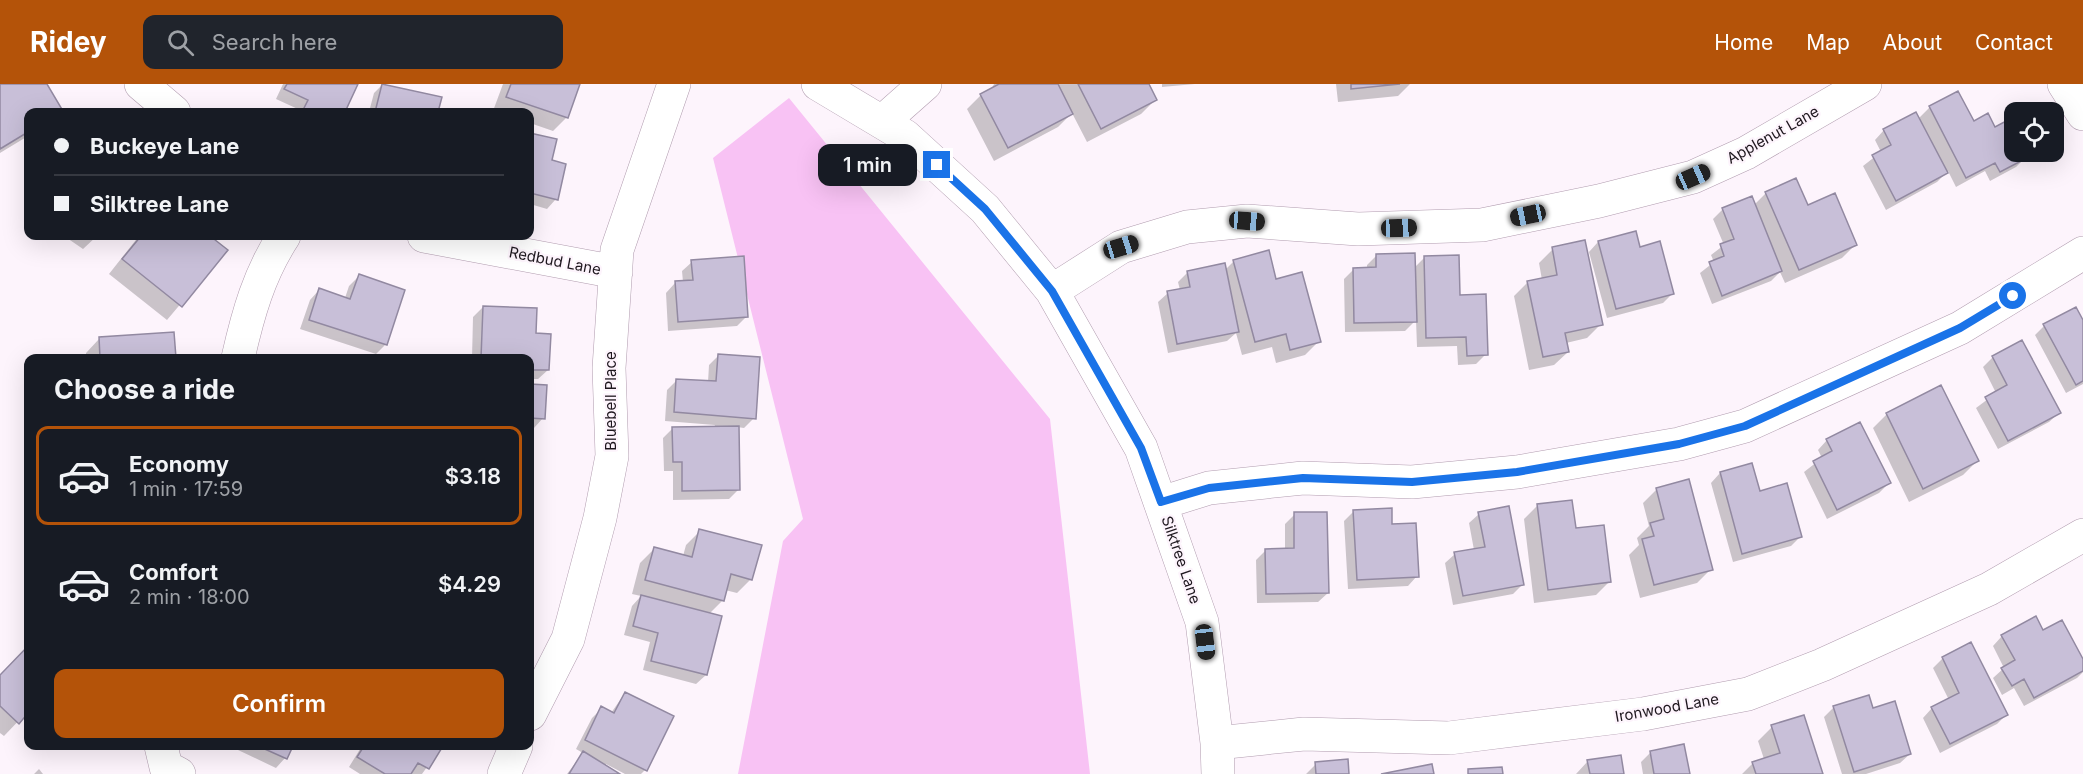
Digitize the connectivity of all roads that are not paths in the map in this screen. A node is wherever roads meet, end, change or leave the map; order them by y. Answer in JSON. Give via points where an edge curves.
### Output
{"nodes":[{"id":1,"x":141,"y":84,"type":"edge"},
{"id":2,"x":674,"y":84,"type":"edge"},
{"id":3,"x":818,"y":84,"type":"edge"},
{"id":4,"x":925,"y":84,"type":"edge"},
{"id":5,"x":1865,"y":84,"type":"edge"},
{"id":6,"x":2064,"y":84,"type":"edge"},
{"id":7,"x":169,"y":108,"type":"edge"},
{"id":8,"x":2083,"y":114,"type":"edge"},
{"id":9,"x":882,"y":122,"type":"junction"},
{"id":10,"x":281,"y":240,"type":"edge"},
{"id":11,"x":445,"y":240,"type":"edge"},
{"id":12,"x":2083,"y":253,"type":"edge"},
{"id":13,"x":616,"y":272,"type":"junction"},
{"id":14,"x":1052,"y":291,"type":"junction"},
{"id":15,"x":239,"y":354,"type":"edge"},
{"id":16,"x":1161,"y":502,"type":"junction"},
{"id":17,"x":2083,"y":535,"type":"edge"},
{"id":18,"x":534,"y":706,"type":"edge"},
{"id":19,"x":162,"y":750,"type":"edge"},
{"id":20,"x":514,"y":750,"type":"edge"},
{"id":21,"x":1217,"y":758,"type":"edge"},
{"id":22,"x":179,"y":774,"type":"edge"},
{"id":23,"x":504,"y":774,"type":"edge"}],
"edges":[{"from":1,"to":7,"type":"street"},
{"from":2,"to":13,"type":"street","name":"Bluebell Place","via":[[617,250]]},
{"from":3,"to":9,"type":"street","name":"Silktree Lane"},
{"from":4,"to":9,"type":"street"},
{"from":5,"to":14,"type":"street","name":"Applenut Lane","via":[[1746,153],[1693,177],[1599,201],[1482,225],[1358,230],[1247,221],[1187,226],[1121,247]]},
{"from":6,"to":8,"type":"street"},
{"from":9,"to":14,"type":"street","name":"Silktree Lane","via":[[905,136],[985,209]]},
{"from":10,"to":15,"type":"street","via":[[250,306]]},
{"from":11,"to":13,"type":"street","name":"Redbud Lane"},
{"from":12,"to":16,"type":"street","via":[[1960,328],[1745,426],[1701,438],[1517,472],[1412,482],[1303,478],[1209,488]]},
{"from":13,"to":18,"type":"street","name":"Bluebell Place","via":[[609,368],[612,456],[568,639]]},
{"from":14,"to":16,"type":"street","name":"Silktree Lane","via":[[1141,448]]},
{"from":16,"to":21,"type":"street","name":"Silktree Lane","via":[[1202,622]]},
{"from":17,"to":21,"type":"street","name":"Ironwood Lane","via":[[1989,589],[1748,694],[1643,714],[1449,738],[1304,734]]},
{"from":19,"to":22,"type":"street","via":[[166,767]]},
{"from":20,"to":23,"type":"street"}]}
